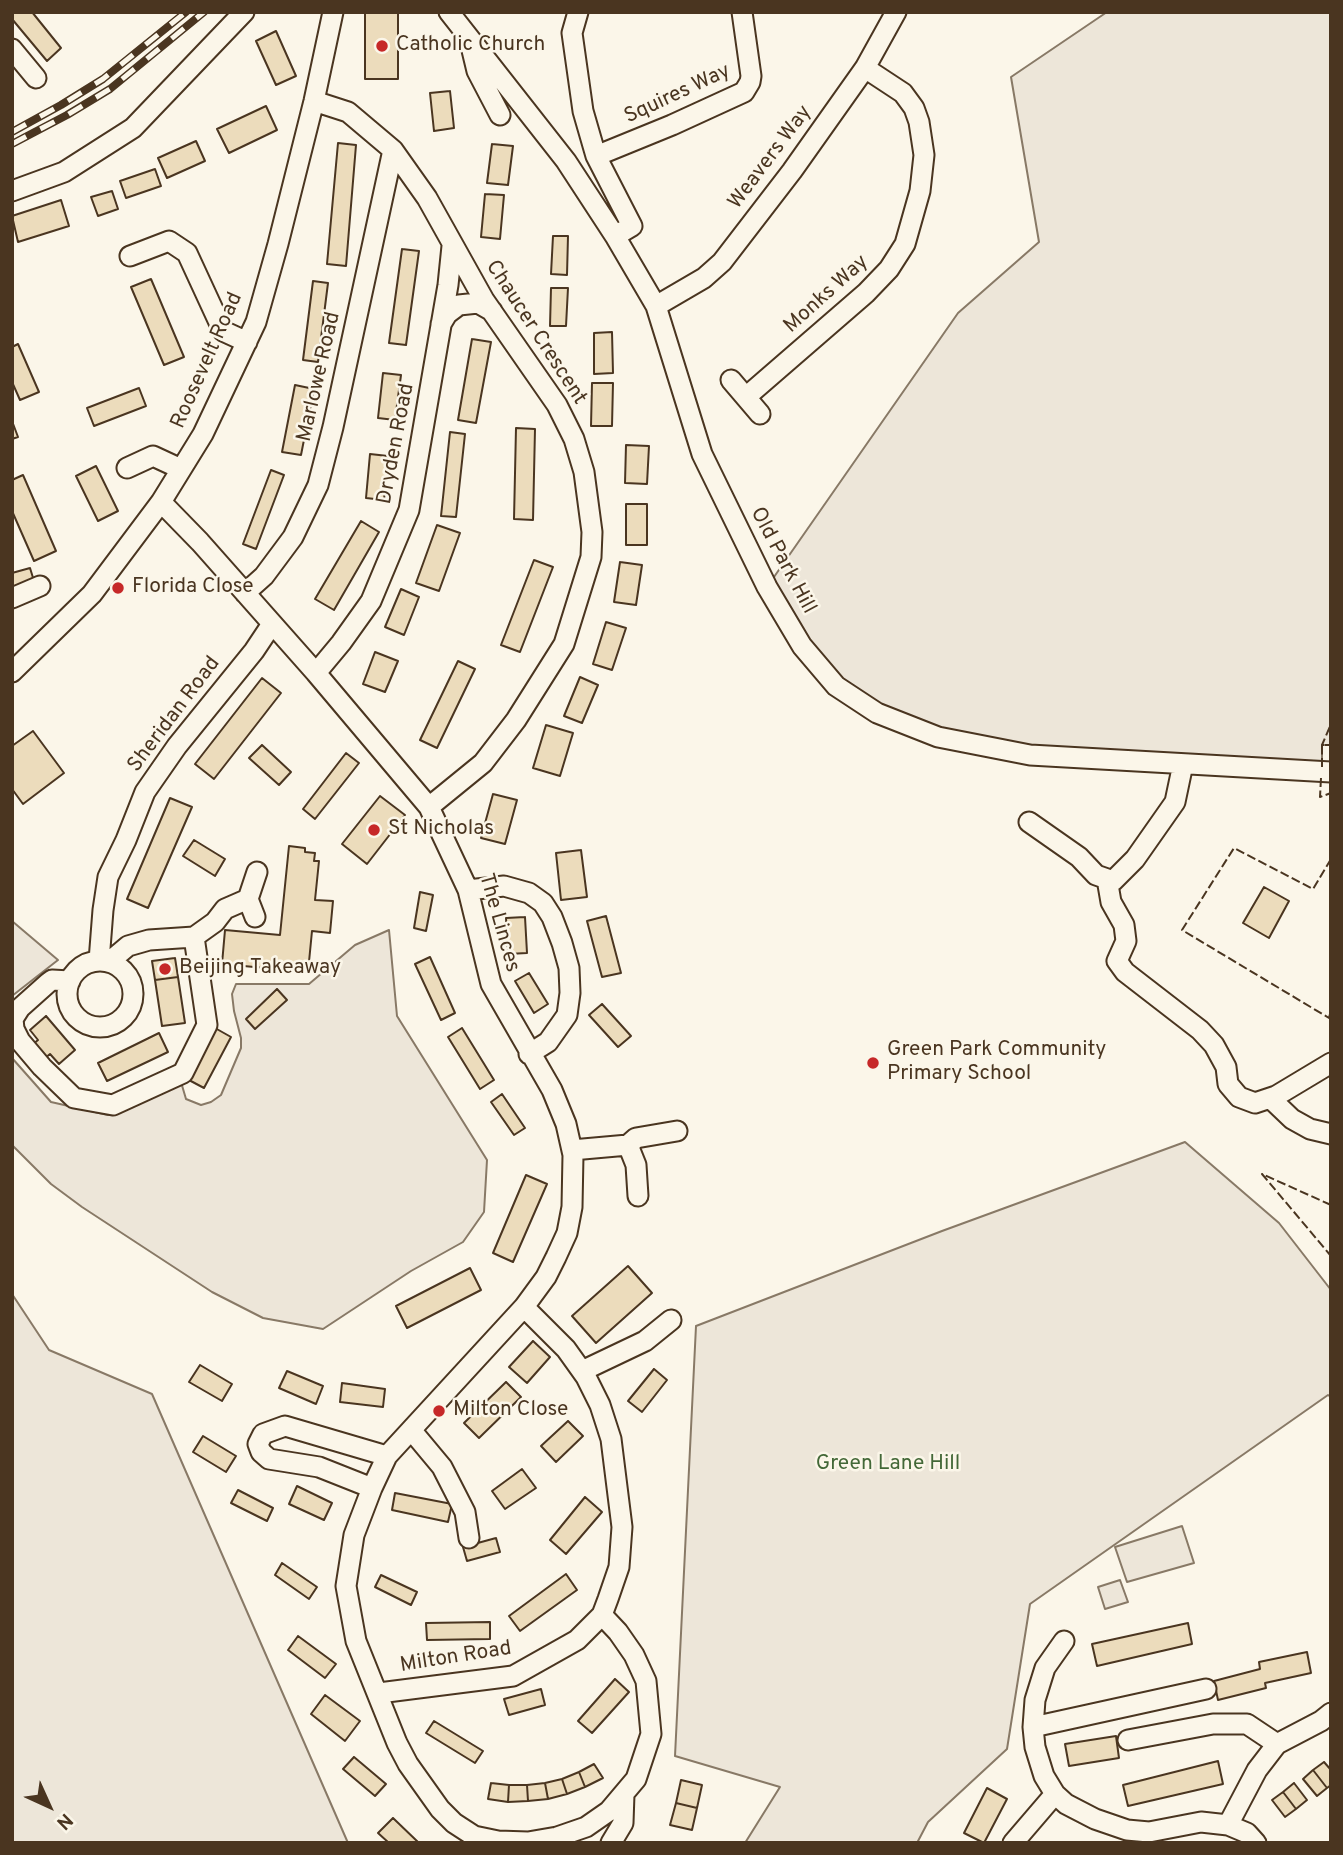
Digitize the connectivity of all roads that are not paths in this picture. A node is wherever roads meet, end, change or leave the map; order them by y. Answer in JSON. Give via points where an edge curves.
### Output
{"nodes":[{"id":1,"x":244,"y":12,"type":"edge"},
{"id":2,"x":333,"y":12,"type":"edge"},
{"id":3,"x":449,"y":12,"type":"edge"},
{"id":4,"x":578,"y":12,"type":"edge"},
{"id":5,"x":742,"y":12,"type":"edge"},
{"id":6,"x":896,"y":12,"type":"edge"},
{"id":7,"x":471,"y":41,"type":"junction"},
{"id":8,"x":12,"y":49,"type":"edge"},
{"id":9,"x":865,"y":68,"type":"junction"},
{"id":10,"x":36,"y":78,"type":"dead end"},
{"id":11,"x":314,"y":101,"type":"junction"},
{"id":12,"x":500,"y":115,"type":"dead end"},
{"id":13,"x":393,"y":150,"type":"junction"},
{"id":14,"x":596,"y":156,"type":"junction"},
{"id":15,"x":12,"y":191,"type":"edge"},
{"id":16,"x":615,"y":236,"type":"junction"},
{"id":17,"x":452,"y":246,"type":"junction"},
{"id":18,"x":130,"y":256,"type":"dead end"},
{"id":19,"x":656,"y":306,"type":"junction"},
{"id":20,"x":492,"y":311,"type":"junction"},
{"id":21,"x":441,"y":324,"type":"junction"},
{"id":22,"x":247,"y":342,"type":"junction"},
{"id":23,"x":731,"y":380,"type":"dead end"},
{"id":24,"x":746,"y":397,"type":"junction"},
{"id":25,"x":761,"y":414,"type":"dead end"},
{"id":26,"x":127,"y":468,"type":"dead end"},
{"id":27,"x":181,"y":469,"type":"junction"},
{"id":28,"x":161,"y":502,"type":"junction"},
{"id":29,"x":40,"y":586,"type":"dead end"},
{"id":30,"x":245,"y":593,"type":"junction"},
{"id":31,"x":12,"y":598,"type":"edge"},
{"id":32,"x":272,"y":624,"type":"junction"},
{"id":33,"x":13,"y":670,"type":"edge"},
{"id":34,"x":316,"y":673,"type":"junction"},
{"id":35,"x":1182,"y":764,"type":"junction"},
{"id":36,"x":1331,"y":772,"type":"edge"},
{"id":37,"x":429,"y":807,"type":"junction"},
{"id":38,"x":1029,"y":822,"type":"dead end"},
{"id":39,"x":257,"y":872,"type":"dead end"},
{"id":40,"x":1107,"y":879,"type":"junction"},
{"id":41,"x":468,"y":890,"type":"junction"},
{"id":42,"x":194,"y":937,"type":"junction"},
{"id":43,"x":104,"y":961,"type":"junction"},
{"id":44,"x":69,"y":981,"type":"junction"},
{"id":45,"x":529,"y":1054,"type":"junction"},
{"id":46,"x":1331,"y":1063,"type":"edge"},
{"id":47,"x":1270,"y":1098,"type":"junction"},
{"id":48,"x":677,"y":1131,"type":"dead end"},
{"id":49,"x":1331,"y":1133,"type":"edge"},
{"id":50,"x":628,"y":1145,"type":"junction"},
{"id":51,"x":572,"y":1150,"type":"junction"},
{"id":52,"x":638,"y":1196,"type":"dead end"},
{"id":53,"x":524,"y":1307,"type":"junction"},
{"id":54,"x":671,"y":1320,"type":"dead end"},
{"id":55,"x":582,"y":1371,"type":"junction"},
{"id":56,"x":412,"y":1431,"type":"junction"},
{"id":57,"x":387,"y":1456,"type":"junction"},
{"id":58,"x":372,"y":1488,"type":"junction"},
{"id":59,"x":469,"y":1538,"type":"dead end"},
{"id":60,"x":601,"y":1615,"type":"junction"},
{"id":61,"x":1064,"y":1641,"type":"dead end"},
{"id":62,"x":1206,"y":1689,"type":"dead end"},
{"id":63,"x":379,"y":1693,"type":"junction"},
{"id":64,"x":1331,"y":1713,"type":"edge"},
{"id":65,"x":1032,"y":1727,"type":"junction"},
{"id":66,"x":1128,"y":1740,"type":"dead end"},
{"id":67,"x":1277,"y":1744,"type":"junction"},
{"id":68,"x":624,"y":1794,"type":"junction"},
{"id":69,"x":1055,"y":1794,"type":"junction"},
{"id":70,"x":1228,"y":1825,"type":"junction"},
{"id":71,"x":528,"y":1842,"type":"edge"},
{"id":72,"x":611,"y":1843,"type":"edge"},
{"id":73,"x":1013,"y":1843,"type":"edge"},
{"id":74,"x":1256,"y":1843,"type":"edge"}],
"edges":[{"from":1,"to":15,"type":"street","via":[[133,128],[64,172]]},
{"from":2,"to":11,"type":"street","name":"Roosevelt Road"},
{"from":3,"to":7,"type":"street","name":"Old Park Hill"},
{"from":4,"to":14,"type":"street","via":[[572,33],[583,111]]},
{"from":5,"to":14,"type":"street","name":"Squires Way","via":[[751,76],[744,92]]},
{"from":6,"to":9,"type":"street","name":"Weavers Way"},
{"from":7,"to":12,"type":"street","via":[[477,71]]},
{"from":7,"to":16,"type":"street","name":"Old Park Hill","via":[[566,161]]},
{"from":8,"to":10,"type":"street"},
{"from":9,"to":19,"type":"street","name":"Weavers Way","via":[[722,262]]},
{"from":9,"to":24,"type":"street","name":"Monks Way","via":[[903,93],[919,122],[924,155],[920,191],[905,244],[866,293]]},
{"from":11,"to":13,"type":"street","name":"Chaucer Crescent","via":[[348,112]]},
{"from":11,"to":22,"type":"street","name":"Roosevelt Road"},
{"from":13,"to":17,"type":"street","name":"Chaucer Crescent","via":[[427,198]]},
{"from":13,"to":30,"type":"street","name":"Marlowe Road","via":[[318,485],[293,537]]},
{"from":14,"to":16,"type":"street","via":[[632,226]]},
{"from":16,"to":19,"type":"street","name":"Old Park Hill"},
{"from":17,"to":20,"type":"street","name":"Chaucer Crescent"},
{"from":17,"to":21,"type":"street","name":"Dryden Road"},
{"from":18,"to":22,"type":"street","via":[[169,241],[187,253],[223,331]]},
{"from":19,"to":35,"type":"street","name":"Old Park Hill","via":[[702,454],[767,587],[802,646],[836,686],[877,713],[938,737],[1030,755]]},
{"from":20,"to":21,"type":"street","via":[[478,303],[459,305]]},
{"from":20,"to":37,"type":"street","name":"Chaucer Crescent","via":[[558,405],[574,439],[589,500],[591,557],[564,644],[516,720],[484,763]]},
{"from":21,"to":34,"type":"street","name":"Dryden Road","via":[[409,510],[371,601]]},
{"from":22,"to":27,"type":"street","name":"Roosevelt Road"},
{"from":23,"to":24,"type":"street"},
{"from":24,"to":25,"type":"street"},
{"from":26,"to":27,"type":"street","via":[[153,456]]},
{"from":27,"to":28,"type":"street","name":"Roosevelt Road"},
{"from":28,"to":30,"type":"street","name":"The Linces"},
{"from":28,"to":33,"type":"street","name":"Roosevelt Road","via":[[92,594]]},
{"from":29,"to":31,"type":"street"},
{"from":30,"to":32,"type":"street","name":"The Linces"},
{"from":32,"to":34,"type":"street","name":"The Linces"},
{"from":32,"to":43,"type":"street","name":"Sheridan Road","via":[[145,792],[108,877]]},
{"from":34,"to":37,"type":"street","name":"The Linces"},
{"from":35,"to":36,"type":"street","name":"Old Park Hill"},
{"from":35,"to":40,"type":"street","via":[[1175,802],[1135,859],[1113,881]]},
{"from":37,"to":41,"type":"street","name":"The Linces"},
{"from":38,"to":40,"type":"street"},
{"from":39,"to":42,"type":"street","via":[[251,908],[225,909]]},
{"from":40,"to":47,"type":"street","via":[[1111,902],[1124,925],[1126,941],[1117,961],[1125,972],[1214,1045],[1226,1067],[1228,1084],[1239,1097],[1255,1103]]},
{"from":41,"to":45,"type":"street","name":"The Linces","via":[[491,984]]},
{"from":41,"to":45,"type":"street","via":[[504,886],[529,892],[548,910],[562,943],[569,968],[567,1015],[548,1042]]},
{"from":42,"to":43,"type":"street","via":[[149,940]]},
{"from":42,"to":44,"type":"street","via":[[207,1025],[183,1073],[113,1105],[74,1098],[33,1057],[14,1029],[13,1019],[33,996],[52,980]]},
{"from":43,"to":44,"type":"street","via":[[82,967]]},
{"from":43,"to":44,"type":"street","via":[[125,972],[133,988],[131,1007],[119,1022],[101,1027],[83,1023],[70,1009]]},
{"from":45,"to":51,"type":"street","name":"The Linces","via":[[552,1090]]},
{"from":46,"to":47,"type":"street"},
{"from":47,"to":49,"type":"street","via":[[1292,1119]]},
{"from":48,"to":50,"type":"street","via":[[636,1138]]},
{"from":50,"to":51,"type":"street"},
{"from":50,"to":52,"type":"street","via":[[636,1165]]},
{"from":51,"to":53,"type":"street","name":"The Linces","via":[[567,1233],[546,1277]]},
{"from":53,"to":55,"type":"street","name":"Milton Road"},
{"from":53,"to":56,"type":"street","name":"The Linces"},
{"from":54,"to":55,"type":"street","via":[[645,1341]]},
{"from":55,"to":60,"type":"street","name":"Milton Road","via":[[611,1438],[622,1527],[619,1567]]},
{"from":56,"to":57,"type":"street","name":"The Linces"},
{"from":56,"to":59,"type":"street","via":[[442,1467],[466,1513]]},
{"from":57,"to":58,"type":"street","name":"The Linces"},
{"from":57,"to":58,"type":"street","via":[[285,1426],[263,1434],[258,1444],[269,1459],[319,1467]]},
{"from":58,"to":63,"type":"street","name":"The Linces","via":[[354,1535],[346,1586],[356,1641]]},
{"from":60,"to":63,"type":"street","name":"Milton Road","via":[[577,1640],[513,1676]]},
{"from":60,"to":68,"type":"street","via":[[634,1655],[650,1703],[651,1734],[644,1759]]},
{"from":61,"to":65,"type":"street","via":[[1045,1668]]},
{"from":62,"to":65,"type":"street"},
{"from":63,"to":71,"type":"street","name":"The Linces","via":[[408,1765],[448,1817],[474,1836]]},
{"from":64,"to":67,"type":"street"},
{"from":65,"to":69,"type":"street","via":[[1044,1776]]},
{"from":66,"to":67,"type":"street","via":[[1213,1724],[1247,1724]]},
{"from":67,"to":70,"type":"street","via":[[1257,1770]]},
{"from":68,"to":71,"type":"street","name":"The Linces","via":[[586,1827]]},
{"from":68,"to":72,"type":"street","via":[[623,1823]]},
{"from":69,"to":70,"type":"street","via":[[1095,1819],[1127,1830],[1149,1832],[1201,1822]]},
{"from":69,"to":73,"type":"street"},
{"from":70,"to":74,"type":"street","via":[[1247,1833]]}]}
